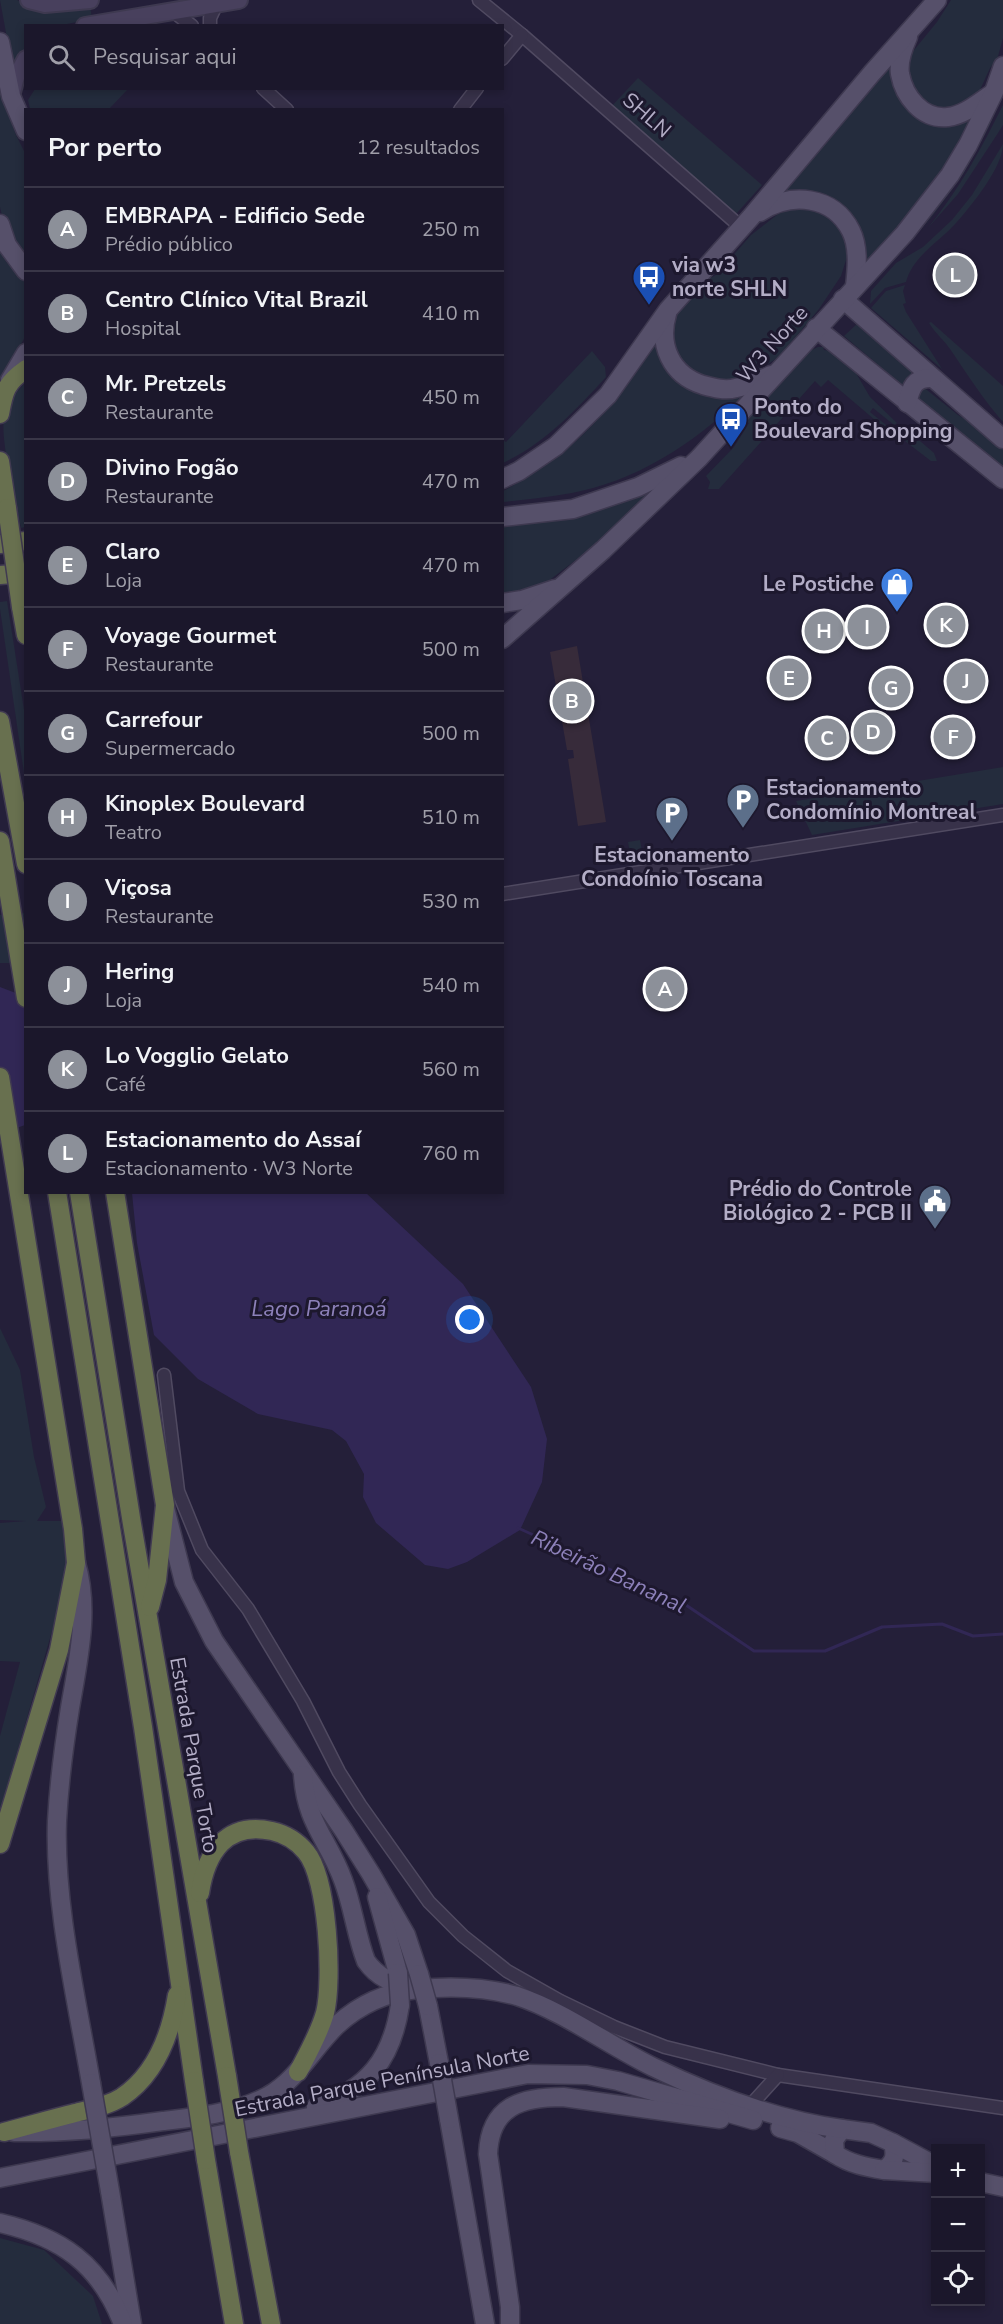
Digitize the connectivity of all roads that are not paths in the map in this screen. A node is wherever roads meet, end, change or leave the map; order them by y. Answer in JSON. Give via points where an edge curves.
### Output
{"nodes":[{"id":1,"x":29,"y":0,"type":"edge"},
{"id":2,"x":90,"y":0,"type":"edge"},
{"id":3,"x":99,"y":0,"type":"edge"},
{"id":4,"x":239,"y":0,"type":"edge"},
{"id":5,"x":479,"y":0,"type":"edge"},
{"id":6,"x":937,"y":0,"type":"edge"},
{"id":7,"x":216,"y":5,"type":"junction"},
{"id":8,"x":173,"y":12,"type":"junction"},
{"id":9,"x":93,"y":24,"type":"edge"},
{"id":10,"x":189,"y":24,"type":"edge"},
{"id":11,"x":210,"y":24,"type":"edge"},
{"id":12,"x":910,"y":32,"type":"junction"},
{"id":13,"x":522,"y":35,"type":"junction"},
{"id":14,"x":0,"y":42,"type":"edge"},
{"id":15,"x":504,"y":57,"type":"edge"},
{"id":16,"x":24,"y":63,"type":"edge"},
{"id":17,"x":1003,"y":66,"type":"edge"},
{"id":18,"x":265,"y":90,"type":"edge"},
{"id":19,"x":475,"y":90,"type":"edge"},
{"id":20,"x":994,"y":92,"type":"junction"},
{"id":21,"x":10,"y":96,"type":"junction"},
{"id":22,"x":285,"y":108,"type":"edge"},
{"id":23,"x":462,"y":108,"type":"edge"},
{"id":24,"x":24,"y":127,"type":"edge"},
{"id":25,"x":747,"y":222,"type":"junction"},
{"id":26,"x":0,"y":224,"type":"edge"},
{"id":27,"x":24,"y":268,"type":"edge"},
{"id":28,"x":849,"y":293,"type":"junction"},
{"id":29,"x":668,"y":309,"type":"junction"},
{"id":30,"x":816,"y":328,"type":"junction"},
{"id":31,"x":24,"y":358,"type":"edge"},
{"id":32,"x":776,"y":374,"type":"junction"},
{"id":33,"x":18,"y":375,"type":"edge"},
{"id":34,"x":932,"y":378,"type":"junction"},
{"id":35,"x":907,"y":403,"type":"junction"},
{"id":36,"x":0,"y":414,"type":"edge"},
{"id":37,"x":1003,"y":439,"type":"edge"},
{"id":38,"x":698,"y":458,"type":"junction"},
{"id":39,"x":0,"y":461,"type":"edge"},
{"id":40,"x":504,"y":477,"type":"edge"},
{"id":41,"x":1003,"y":479,"type":"edge"},
{"id":42,"x":504,"y":517,"type":"edge"},
{"id":43,"x":24,"y":541,"type":"edge"},
{"id":44,"x":0,"y":544,"type":"edge"},
{"id":45,"x":24,"y":573,"type":"edge"},
{"id":46,"x":0,"y":575,"type":"edge"},
{"id":47,"x":562,"y":587,"type":"junction"},
{"id":48,"x":504,"y":603,"type":"edge"},
{"id":49,"x":24,"y":624,"type":"edge"},
{"id":50,"x":504,"y":637,"type":"edge"},
{"id":51,"x":0,"y":721,"type":"edge"},
{"id":52,"x":1003,"y":815,"type":"edge"},
{"id":53,"x":0,"y":841,"type":"edge"},
{"id":54,"x":24,"y":853,"type":"edge"},
{"id":55,"x":504,"y":894,"type":"edge"},
{"id":56,"x":24,"y":986,"type":"edge"},
{"id":57,"x":0,"y":1077,"type":"edge"},
{"id":58,"x":57,"y":1194,"type":"edge"},
{"id":59,"x":79,"y":1194,"type":"edge"},
{"id":60,"x":115,"y":1194,"type":"edge"},
{"id":61,"x":164,"y":1375,"type":"dead end"},
{"id":62,"x":165,"y":1505,"type":"junction"},
{"id":63,"x":76,"y":1563,"type":"junction"},
{"id":64,"x":148,"y":1614,"type":"junction"},
{"id":65,"x":303,"y":1773,"type":"junction"},
{"id":66,"x":0,"y":1844,"type":"edge"},
{"id":67,"x":371,"y":1874,"type":"junction"},
{"id":68,"x":198,"y":1910,"type":"junction"},
{"id":69,"x":507,"y":1971,"type":"junction"},
{"id":70,"x":180,"y":1978,"type":"junction"},
{"id":71,"x":418,"y":1982,"type":"junction"},
{"id":72,"x":517,"y":1996,"type":"junction"},
{"id":73,"x":298,"y":2072,"type":"junction"},
{"id":74,"x":778,"y":2075,"type":"junction"},
{"id":75,"x":749,"y":2107,"type":"junction"},
{"id":76,"x":1003,"y":2108,"type":"edge"},
{"id":77,"x":762,"y":2123,"type":"junction"},
{"id":78,"x":258,"y":2127,"type":"junction"},
{"id":79,"x":842,"y":2129,"type":"junction"},
{"id":80,"x":2,"y":2132,"type":"edge"},
{"id":81,"x":893,"y":2143,"type":"junction"},
{"id":82,"x":835,"y":2154,"type":"junction"},
{"id":83,"x":931,"y":2163,"type":"edge"},
{"id":84,"x":884,"y":2170,"type":"junction"},
{"id":85,"x":931,"y":2173,"type":"edge"},
{"id":86,"x":0,"y":2178,"type":"edge"},
{"id":87,"x":985,"y":2183,"type":"edge"},
{"id":88,"x":1003,"y":2187,"type":"edge"},
{"id":89,"x":0,"y":2223,"type":"edge"},
{"id":90,"x":123,"y":2324,"type":"edge"},
{"id":91,"x":132,"y":2324,"type":"edge"},
{"id":92,"x":234,"y":2324,"type":"edge"},
{"id":93,"x":271,"y":2324,"type":"edge"},
{"id":94,"x":485,"y":2324,"type":"edge"},
{"id":95,"x":510,"y":2324,"type":"edge"}],
"edges":[{"from":1,"to":2,"type":"main road","via":[[53,4]]},
{"from":3,"to":9,"type":"main road"},
{"from":4,"to":7,"type":"main road"},
{"from":5,"to":13,"type":"street","name":"SHLN"},
{"from":6,"to":12,"type":"main road"},
{"from":7,"to":8,"type":"main road"},
{"from":7,"to":11,"type":"street"},
{"from":8,"to":9,"type":"main road"},
{"from":8,"to":10,"type":"street"},
{"from":12,"to":20,"type":"main road","via":[[900,73],[906,93],[923,111],[947,117],[963,112]]},
{"from":12,"to":25,"type":"main road"},
{"from":13,"to":15,"type":"street"},
{"from":13,"to":25,"type":"street","name":"SHLN"},
{"from":14,"to":21,"type":"main road"},
{"from":16,"to":21,"type":"main road"},
{"from":17,"to":20,"type":"main road","name":"W3 Norte"},
{"from":18,"to":22,"type":"street"},
{"from":19,"to":23,"type":"street"},
{"from":20,"to":28,"type":"main road","name":"W3 Norte","via":[[950,175],[905,233]]},
{"from":21,"to":24,"type":"main road"},
{"from":25,"to":28,"type":"main road","via":[[774,203],[790,199],[812,200],[834,209],[852,233],[856,255]]},
{"from":25,"to":29,"type":"main road"},
{"from":26,"to":27,"type":"main road","via":[[7,244]]},
{"from":28,"to":30,"type":"main road","name":"W3 Norte"},
{"from":28,"to":34,"type":"main road"},
{"from":29,"to":32,"type":"main road","via":[[663,335],[667,352],[675,369],[695,382],[716,389],[735,389]]},
{"from":29,"to":40,"type":"main road","via":[[608,395],[556,446]]},
{"from":30,"to":32,"type":"main road","name":"W3 Norte"},
{"from":30,"to":35,"type":"main road"},
{"from":31,"to":33,"type":"main road"},
{"from":32,"to":38,"type":"main road","name":"W3 Norte"},
{"from":33,"to":36,"type":"highway","via":[[3,396]]},
{"from":34,"to":35,"type":"main road","via":[[916,382]]},
{"from":34,"to":37,"type":"main road"},
{"from":35,"to":41,"type":"main road"},
{"from":38,"to":42,"type":"main road","via":[[638,486],[573,508]]},
{"from":38,"to":47,"type":"main road","name":"W3 Norte"},
{"from":39,"to":49,"type":"highway","bridge":true},
{"from":43,"to":44,"type":"highway"},
{"from":45,"to":46,"type":"highway"},
{"from":47,"to":48,"type":"main road"},
{"from":47,"to":50,"type":"main road","name":"W3 Norte"},
{"from":51,"to":54,"type":"highway"},
{"from":52,"to":55,"type":"street"},
{"from":53,"to":56,"type":"highway"},
{"from":57,"to":63,"type":"highway"},
{"from":58,"to":70,"type":"highway"},
{"from":59,"to":64,"type":"highway","name":"Estrada Parque Torto"},
{"from":60,"to":62,"type":"highway"},
{"from":61,"to":69,"type":"street","via":[[178,1491],[202,1550],[248,1609],[303,1701],[339,1772],[388,1846],[429,1902]]},
{"from":62,"to":64,"type":"highway","via":[[157,1580]]},
{"from":62,"to":65,"type":"main road","via":[[184,1582],[200,1614],[228,1663]]},
{"from":63,"to":66,"type":"highway","via":[[59,1650]]},
{"from":63,"to":91,"type":"main road","bridge":true,"via":[[82,1620],[60,1789],[58,1863]]},
{"from":64,"to":68,"type":"highway","name":"Estrada Parque Torto"},
{"from":65,"to":67,"type":"main road"},
{"from":65,"to":71,"type":"main road","via":[[307,1805],[344,1881],[366,1961],[381,1978]]},
{"from":67,"to":71,"type":"main road","via":[[406,1935]]},
{"from":67,"to":78,"type":"main road","bridge":true,"via":[[398,1973],[400,2005],[386,2053],[354,2090]]},
{"from":68,"to":73,"type":"highway","via":[[204,1869],[229,1835],[261,1828],[279,1832],[307,1853],[319,1882],[323,1906],[329,1991],[320,2029]]},
{"from":68,"to":93,"type":"highway","name":"Estrada Parque Torto","bridge":true},
{"from":69,"to":72,"type":"street"},
{"from":69,"to":74,"type":"street","via":[[561,2001],[664,2047]]},
{"from":70,"to":80,"type":"highway","via":[[175,2010],[158,2058],[134,2087],[103,2106]]},
{"from":70,"to":92,"type":"highway","bridge":true},
{"from":71,"to":72,"type":"main road","name":"Estrada Parque Península Norte"},
{"from":71,"to":73,"type":"main road","name":"Estrada Parque Península Norte","via":[[370,2001],[352,2013],[336,2026]]},
{"from":71,"to":94,"type":"main road","bridge":true,"via":[[428,2006]]},
{"from":72,"to":75,"type":"main road","name":"Estrada Parque Península Norte","via":[[654,2067]]},
{"from":73,"to":80,"type":"main road","name":"Estrada Parque Península Norte","via":[[268,2096],[224,2112],[117,2128]]},
{"from":74,"to":75,"type":"street"},
{"from":74,"to":76,"type":"street"},
{"from":75,"to":79,"type":"main road","name":"Estrada Parque Península Norte","via":[[811,2125]]},
{"from":77,"to":78,"type":"main road","name":"Estrada Parque Península Norte","via":[[618,2081],[558,2073],[528,2074]]},
{"from":77,"to":82,"type":"main road","name":"Estrada Parque Península Norte","via":[[798,2133]]},
{"from":77,"to":95,"type":"main road","via":[[563,2097],[533,2099],[509,2108],[494,2123],[488,2154]]},
{"from":78,"to":86,"type":"main road","name":"Estrada Parque Península Norte"},
{"from":79,"to":81,"type":"main road","name":"Estrada Parque Península Norte","via":[[871,2133]]},
{"from":79,"to":82,"type":"main road","via":[[834,2140]]},
{"from":81,"to":83,"type":"main road"},
{"from":81,"to":84,"type":"main road","via":[[895,2158]]},
{"from":82,"to":84,"type":"main road","name":"Estrada Parque Península Norte","via":[[858,2165]]},
{"from":84,"to":85,"type":"main road"},
{"from":87,"to":88,"type":"main road"},
{"from":89,"to":90,"type":"main road","via":[[63,2246],[107,2292]]}]}
